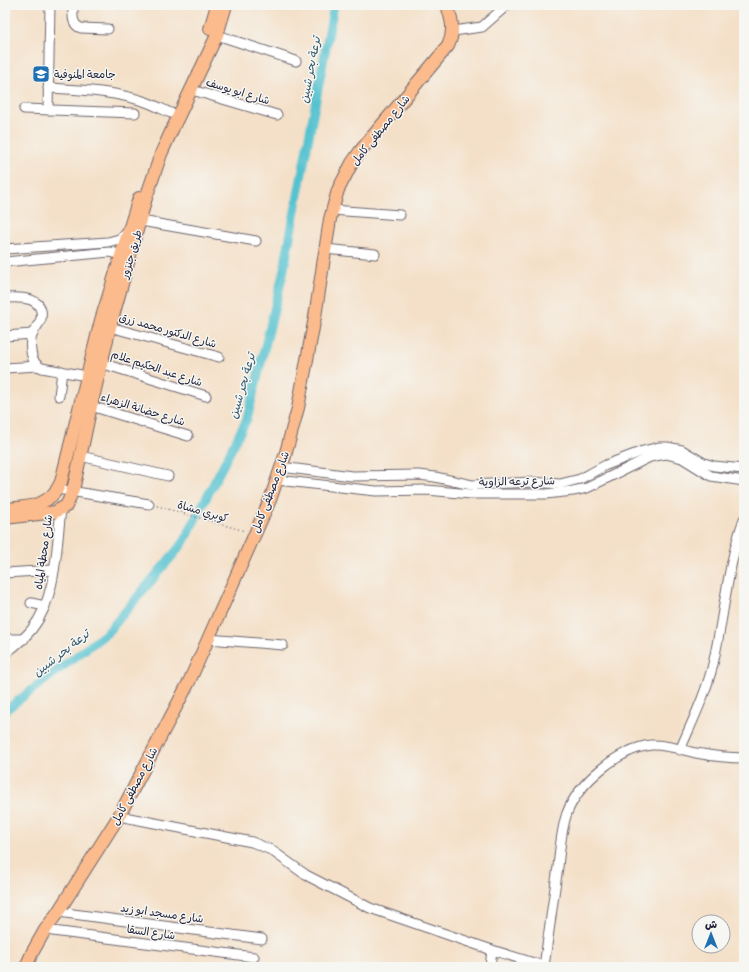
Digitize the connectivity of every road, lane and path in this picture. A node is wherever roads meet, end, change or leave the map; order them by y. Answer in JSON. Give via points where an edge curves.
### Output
{"nodes":[{"id":1,"x":50,"y":5,"type":"edge"},
{"id":2,"x":73,"y":5,"type":"edge"},
{"id":3,"x":217,"y":5,"type":"edge"},
{"id":4,"x":226,"y":5,"type":"edge"},
{"id":5,"x":447,"y":5,"type":"edge"},
{"id":6,"x":507,"y":5,"type":"edge"},
{"id":7,"x":108,"y":29,"type":"dead end"},
{"id":8,"x":453,"y":31,"type":"junction"},
{"id":9,"x":217,"y":35,"type":"junction"},
{"id":10,"x":296,"y":61,"type":"dead end"},
{"id":11,"x":48,"y":88,"type":"junction"},
{"id":12,"x":192,"y":90,"type":"junction"},
{"id":13,"x":24,"y":109,"type":"dead end"},
{"id":14,"x":48,"y":110,"type":"junction"},
{"id":15,"x":135,"y":113,"type":"dead end"},
{"id":16,"x":172,"y":113,"type":"junction"},
{"id":17,"x":277,"y":115,"type":"dead end"},
{"id":18,"x":332,"y":210,"type":"junction"},
{"id":19,"x":400,"y":215,"type":"dead end"},
{"id":20,"x":141,"y":221,"type":"junction"},
{"id":21,"x":128,"y":232,"type":"junction"},
{"id":22,"x":256,"y":241,"type":"dead end"},
{"id":23,"x":325,"y":249,"type":"junction"},
{"id":24,"x":5,"y":250,"type":"edge"},
{"id":25,"x":375,"y":254,"type":"dead end"},
{"id":26,"x":120,"y":257,"type":"junction"},
{"id":27,"x":5,"y":262,"type":"edge"},
{"id":28,"x":5,"y":298,"type":"edge"},
{"id":29,"x":110,"y":327,"type":"junction"},
{"id":30,"x":33,"y":334,"type":"junction"},
{"id":31,"x":5,"y":336,"type":"edge"},
{"id":32,"x":219,"y":357,"type":"dead end"},
{"id":33,"x":101,"y":363,"type":"junction"},
{"id":34,"x":38,"y":366,"type":"junction"},
{"id":35,"x":5,"y":368,"type":"edge"},
{"id":36,"x":62,"y":371,"type":"junction"},
{"id":37,"x":87,"y":376,"type":"junction"},
{"id":38,"x":59,"y":396,"type":"dead end"},
{"id":39,"x":206,"y":396,"type":"dead end"},
{"id":40,"x":91,"y":406,"type":"junction"},
{"id":41,"x":188,"y":436,"type":"dead end"},
{"id":42,"x":80,"y":456,"type":"junction"},
{"id":43,"x":281,"y":467,"type":"junction"},
{"id":44,"x":744,"y":469,"type":"edge"},
{"id":45,"x":168,"y":476,"type":"dead end"},
{"id":46,"x":277,"y":480,"type":"junction"},
{"id":47,"x":744,"y":481,"type":"edge"},
{"id":48,"x":55,"y":492,"type":"junction"},
{"id":49,"x":73,"y":492,"type":"junction"},
{"id":50,"x":149,"y":504,"type":"dead end"},
{"id":51,"x":162,"y":508,"type":"dead end"},
{"id":52,"x":5,"y":509,"type":"edge"},
{"id":53,"x":61,"y":510,"type":"junction"},
{"id":54,"x":5,"y":518,"type":"edge"},
{"id":55,"x":744,"y":519,"type":"edge"},
{"id":56,"x":239,"y":530,"type":"dead end"},
{"id":57,"x":54,"y":570,"type":"junction"},
{"id":58,"x":5,"y":573,"type":"edge"},
{"id":59,"x":31,"y":603,"type":"dead end"},
{"id":60,"x":45,"y":606,"type":"junction"},
{"id":61,"x":5,"y":639,"type":"edge"},
{"id":62,"x":24,"y":639,"type":"junction"},
{"id":63,"x":208,"y":639,"type":"junction"},
{"id":64,"x":283,"y":645,"type":"dead end"},
{"id":65,"x":5,"y":654,"type":"edge"},
{"id":66,"x":680,"y":750,"type":"junction"},
{"id":67,"x":744,"y":758,"type":"edge"},
{"id":68,"x":119,"y":816,"type":"junction"},
{"id":69,"x":58,"y":912,"type":"junction"},
{"id":70,"x":45,"y":930,"type":"junction"},
{"id":71,"x":262,"y":939,"type":"dead end"},
{"id":72,"x":492,"y":950,"type":"junction"},
{"id":73,"x":254,"y":958,"type":"dead end"},
{"id":74,"x":26,"y":967,"type":"edge"},
{"id":75,"x":490,"y":967,"type":"edge"},
{"id":76,"x":546,"y":967,"type":"edge"}],
"edges":[{"from":1,"to":11,"type":"street"},
{"from":2,"to":7,"type":"street","via":[[73,21],[78,27]]},
{"from":3,"to":16,"type":"main road","name":"طريق جنزور","via":[[210,32]]},
{"from":4,"to":9,"type":"main road","name":"طريق جنزور"},
{"from":5,"to":8,"type":"main road"},
{"from":6,"to":8,"type":"street","via":[[487,25]]},
{"from":8,"to":18,"type":"main road","name":"شارع مصطفى كامل","via":[[448,46],[352,163],[338,190]]},
{"from":9,"to":10,"type":"street"},
{"from":9,"to":12,"type":"main road","name":"طريق جنزور"},
{"from":11,"to":14,"type":"street"},
{"from":11,"to":16,"type":"street","via":[[120,95]]},
{"from":12,"to":17,"type":"street","name":"شارع ابو يوسف"},
{"from":12,"to":20,"type":"main road","name":"طريق جنزور","via":[[162,154],[146,198]]},
{"from":13,"to":14,"type":"street"},
{"from":14,"to":15,"type":"street"},
{"from":16,"to":21,"type":"main road","name":"طريق جنزور","via":[[152,159]]},
{"from":18,"to":19,"type":"street"},
{"from":18,"to":23,"type":"main road","name":"شارع مصطفى كامل"},
{"from":20,"to":22,"type":"street"},
{"from":20,"to":29,"type":"main road","name":"طريق جنزور"},
{"from":21,"to":24,"type":"street","via":[[119,239],[108,242]]},
{"from":21,"to":26,"type":"main road","name":"طريق جنزور"},
{"from":23,"to":25,"type":"street"},
{"from":23,"to":43,"type":"main road","name":"شارع مصطفى كامل","via":[[298,408]]},
{"from":26,"to":27,"type":"street","via":[[110,252]]},
{"from":26,"to":37,"type":"main road","name":"طريق جنزور"},
{"from":28,"to":30,"type":"street","via":[[28,298],[37,304],[41,314]]},
{"from":29,"to":32,"type":"street","name":"شارع الدكتور محمد زرق"},
{"from":29,"to":33,"type":"main road","name":"طريق جنزور"},
{"from":30,"to":31,"type":"street"},
{"from":30,"to":34,"type":"street","via":[[32,357]]},
{"from":33,"to":39,"type":"street","name":"شارع عبد الحكيم علام"},
{"from":33,"to":40,"type":"main road","name":"طريق جنزور"},
{"from":34,"to":35,"type":"street"},
{"from":34,"to":36,"type":"street"},
{"from":36,"to":37,"type":"street"},
{"from":36,"to":38,"type":"street"},
{"from":37,"to":48,"type":"main road","name":"طريق جنزور","via":[[65,471]]},
{"from":40,"to":41,"type":"street","name":"شارع حضانة الزهراء"},
{"from":40,"to":42,"type":"main road","name":"طريق جنزور"},
{"from":42,"to":45,"type":"street"},
{"from":42,"to":49,"type":"main road","name":"طريق جنزور"},
{"from":43,"to":44,"type":"street","name":"شارع ترعه الزاوية","via":[[352,476],[419,475],[472,485],[531,482],[560,484],[580,479],[606,465],[642,451],[666,447],[682,450],[714,466]]},
{"from":43,"to":46,"type":"main road","name":"شارع مصطفى كامل"},
{"from":46,"to":47,"type":"street","name":"شارع ترعه الزاوية","via":[[376,492],[427,490],[471,494],[546,494],[587,488],[650,457],[672,454],[711,476]]},
{"from":46,"to":63,"type":"main road","name":"شارع مصطفى كامل"},
{"from":48,"to":49,"type":"street"},
{"from":48,"to":52,"type":"main road","via":[[47,500],[37,504]]},
{"from":49,"to":50,"type":"street"},
{"from":49,"to":53,"type":"main road","name":"طريق جنزور"},
{"from":51,"to":56,"type":"path","name":"كوبري مشاة"},
{"from":53,"to":54,"type":"main road"},
{"from":53,"to":57,"type":"street","name":"شارع محطة المياه"},
{"from":55,"to":66,"type":"street","via":[[730,571],[713,664],[702,699]]},
{"from":57,"to":58,"type":"street"},
{"from":57,"to":60,"type":"street","name":"شارع محطة المياه"},
{"from":59,"to":60,"type":"street"},
{"from":60,"to":62,"type":"street","name":"شارع محطة المياه"},
{"from":61,"to":62,"type":"street"},
{"from":62,"to":65,"type":"street","name":"شارع محطة المياه"},
{"from":63,"to":64,"type":"street"},
{"from":63,"to":68,"type":"main road","name":"شارع مصطفى كامل","via":[[189,682]]},
{"from":66,"to":67,"type":"street"},
{"from":66,"to":76,"type":"street","via":[[669,746],[652,745],[637,748],[596,772],[579,793],[567,813],[562,837]]},
{"from":68,"to":69,"type":"main road","name":"شارع مصطفى كامل"},
{"from":68,"to":72,"type":"street","via":[[244,839],[264,846],[306,875],[370,908]]},
{"from":69,"to":70,"type":"main road","name":"شارع مصطفى كامل"},
{"from":69,"to":71,"type":"street","name":"شارع مسجد ابو زيد"},
{"from":70,"to":73,"type":"street","name":"شارع السقا"},
{"from":70,"to":74,"type":"main road","name":"شارع مصطفى كامل"},
{"from":72,"to":75,"type":"street"},
{"from":72,"to":76,"type":"street"}]}
